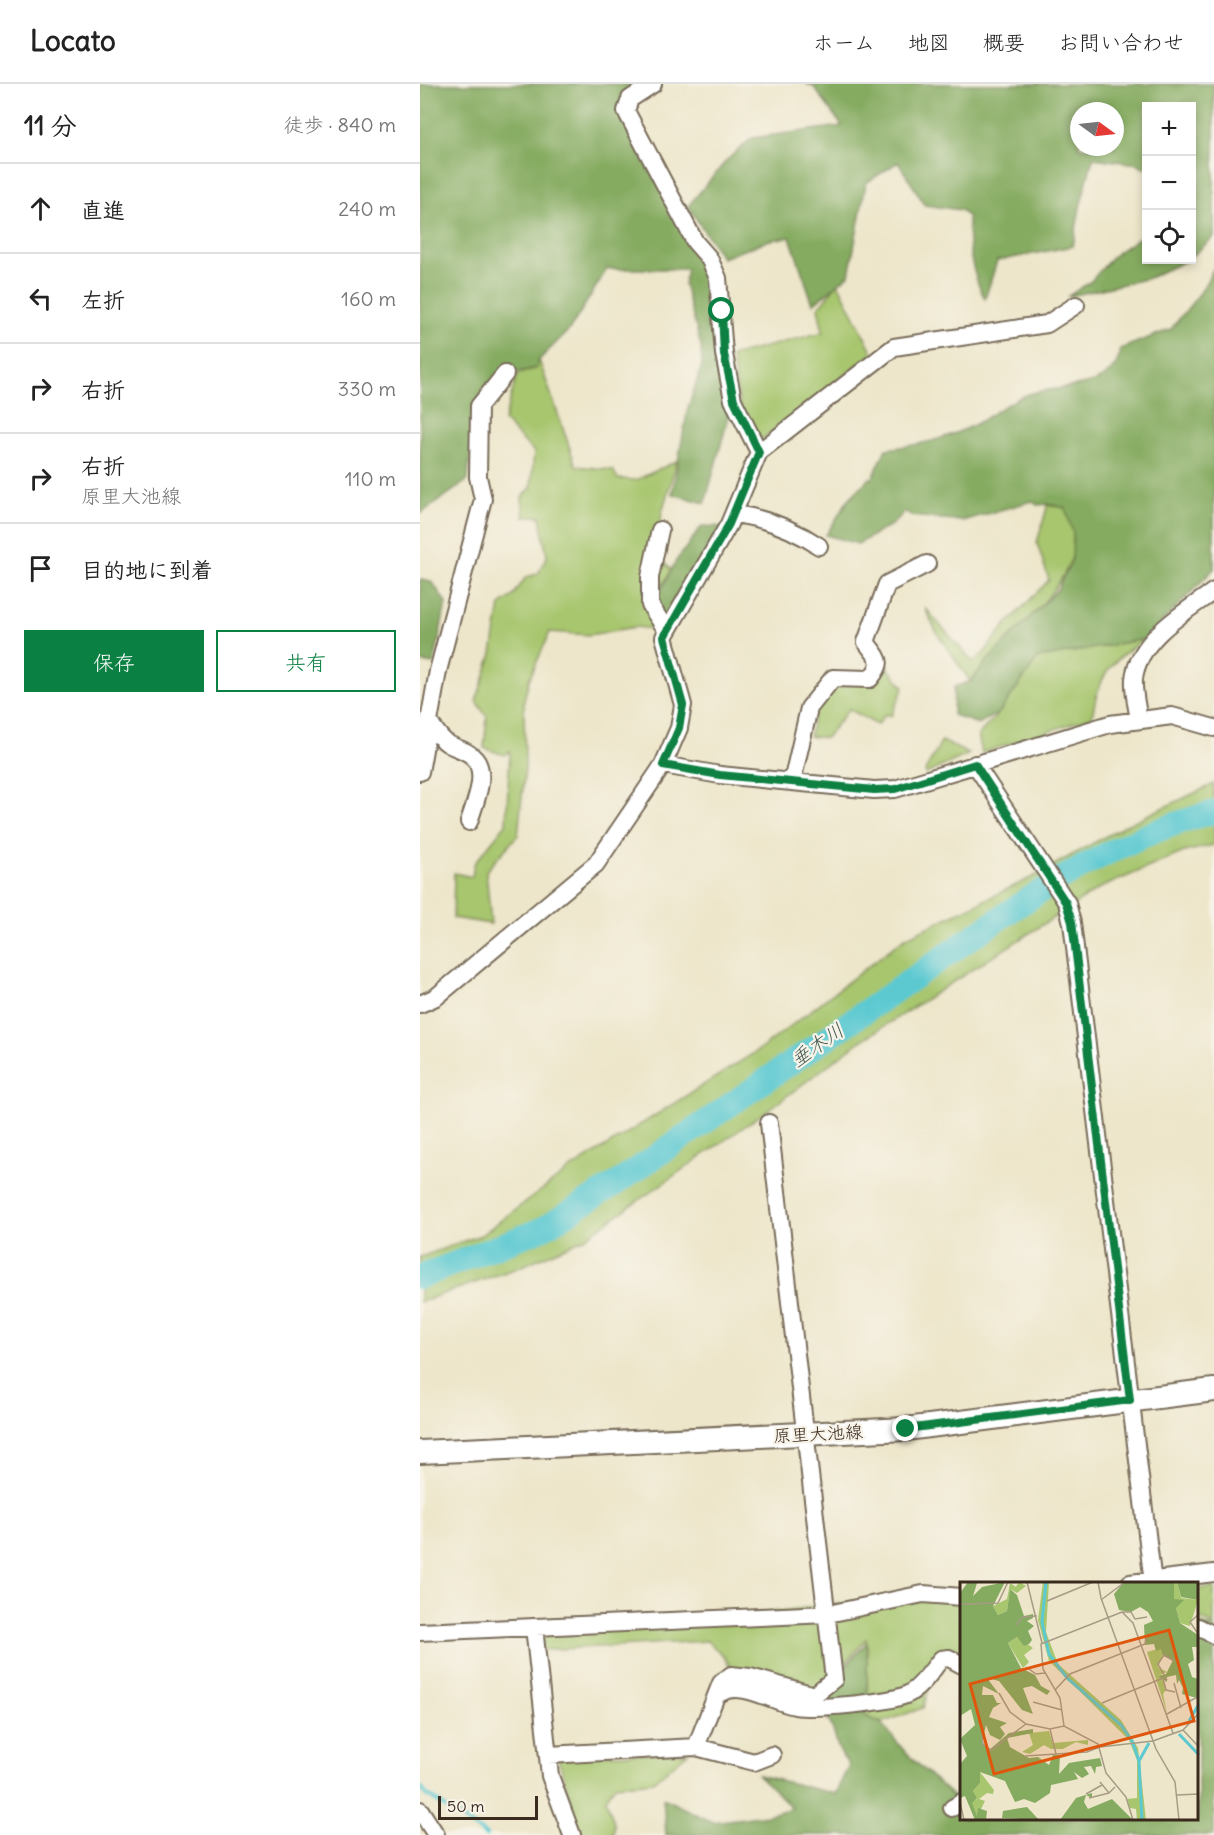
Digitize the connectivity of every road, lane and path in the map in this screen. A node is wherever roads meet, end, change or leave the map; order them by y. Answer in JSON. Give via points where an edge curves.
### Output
{"nodes":[{"id":1,"x":653,"y":84,"type":"edge"},
{"id":2,"x":1076,"y":305,"type":"dead end"},
{"id":3,"x":505,"y":375,"type":"dead end"},
{"id":4,"x":759,"y":452,"type":"junction"},
{"id":5,"x":734,"y":514,"type":"junction"},
{"id":6,"x":660,"y":530,"type":"dead end"},
{"id":7,"x":819,"y":546,"type":"dead end"},
{"id":8,"x":927,"y":564,"type":"dead end"},
{"id":9,"x":1214,"y":591,"type":"edge"},
{"id":10,"x":667,"y":631,"type":"junction"},
{"id":11,"x":1139,"y":720,"type":"junction"},
{"id":12,"x":429,"y":722,"type":"junction"},
{"id":13,"x":1214,"y":728,"type":"edge"},
{"id":14,"x":975,"y":764,"type":"junction"},
{"id":15,"x":663,"y":765,"type":"junction"},
{"id":16,"x":420,"y":772,"type":"edge"},
{"id":17,"x":792,"y":782,"type":"junction"},
{"id":18,"x":469,"y":822,"type":"dead end"},
{"id":19,"x":420,"y":1004,"type":"edge"},
{"id":20,"x":769,"y":1123,"type":"dead end"},
{"id":21,"x":1214,"y":1390,"type":"edge"},
{"id":22,"x":1130,"y":1400,"type":"junction"},
{"id":23,"x":806,"y":1435,"type":"junction"},
{"id":24,"x":420,"y":1452,"type":"edge"},
{"id":25,"x":1214,"y":1573,"type":"edge"},
{"id":26,"x":1153,"y":1582,"type":"edge"},
{"id":27,"x":960,"y":1597,"type":"edge"},
{"id":28,"x":828,"y":1614,"type":"junction"},
{"id":29,"x":534,"y":1627,"type":"junction"},
{"id":30,"x":1199,"y":1628,"type":"edge"},
{"id":31,"x":420,"y":1632,"type":"edge"},
{"id":32,"x":1214,"y":1635,"type":"edge"},
{"id":33,"x":960,"y":1664,"type":"edge"},
{"id":34,"x":716,"y":1696,"type":"junction"},
{"id":35,"x":696,"y":1746,"type":"junction"},
{"id":36,"x":548,"y":1755,"type":"junction"},
{"id":37,"x":772,"y":1755,"type":"dead end"},
{"id":38,"x":420,"y":1810,"type":"edge"},
{"id":39,"x":436,"y":1835,"type":"edge"},
{"id":40,"x":572,"y":1835,"type":"edge"}],
"edges":[{"from":1,"to":4,"type":"street","via":[[630,99],[626,111],[718,278],[724,354],[734,400]]},
{"from":2,"to":4,"type":"street","via":[[1047,324],[894,347]]},
{"from":3,"to":12,"type":"street","via":[[479,406],[478,477],[483,499],[438,671]]},
{"from":4,"to":5,"type":"street"},
{"from":5,"to":7,"type":"street","via":[[762,518]]},
{"from":5,"to":10,"type":"street"},
{"from":6,"to":10,"type":"street","via":[[650,577],[650,605]]},
{"from":8,"to":17,"type":"street","via":[[887,584],[866,642],[880,661],[870,680],[833,678],[809,708]]},
{"from":9,"to":11,"type":"street","via":[[1147,647],[1134,681]]},
{"from":10,"to":15,"type":"street","via":[[664,637],[683,705],[679,728]]},
{"from":11,"to":13,"type":"street","via":[[1172,716]]},
{"from":11,"to":14,"type":"street","via":[[1110,724]]},
{"from":12,"to":16,"type":"street"},
{"from":12,"to":18,"type":"street","via":[[446,743],[476,759],[479,790]]},
{"from":14,"to":17,"type":"street","via":[[895,789]]},
{"from":14,"to":22,"type":"street","via":[[1066,903],[1072,922]]},
{"from":15,"to":17,"type":"street"},
{"from":15,"to":19,"type":"street","via":[[596,864],[435,997]]},
{"from":20,"to":23,"type":"street"},
{"from":21,"to":22,"type":"main road","name":"原里大池線"},
{"from":22,"to":23,"type":"main road","name":"原里大池線","via":[[906,1429]]},
{"from":22,"to":26,"type":"street"},
{"from":23,"to":24,"type":"main road","name":"原里大池線"},
{"from":23,"to":28,"type":"street"},
{"from":25,"to":26,"type":"street"},
{"from":27,"to":28,"type":"street","via":[[923,1594]]},
{"from":28,"to":29,"type":"street"},
{"from":28,"to":34,"type":"street","via":[[834,1679],[814,1695],[731,1675],[721,1683]]},
{"from":29,"to":31,"type":"street"},
{"from":29,"to":36,"type":"street"},
{"from":30,"to":32,"type":"street"},
{"from":33,"to":34,"type":"street","via":[[941,1659],[909,1694],[831,1708],[787,1704],[739,1687],[728,1688]]},
{"from":34,"to":35,"type":"street"},
{"from":35,"to":36,"type":"street"},
{"from":35,"to":37,"type":"street","via":[[754,1762]]},
{"from":36,"to":40,"type":"street","via":[[550,1776]]},
{"from":38,"to":39,"type":"street"}]}
